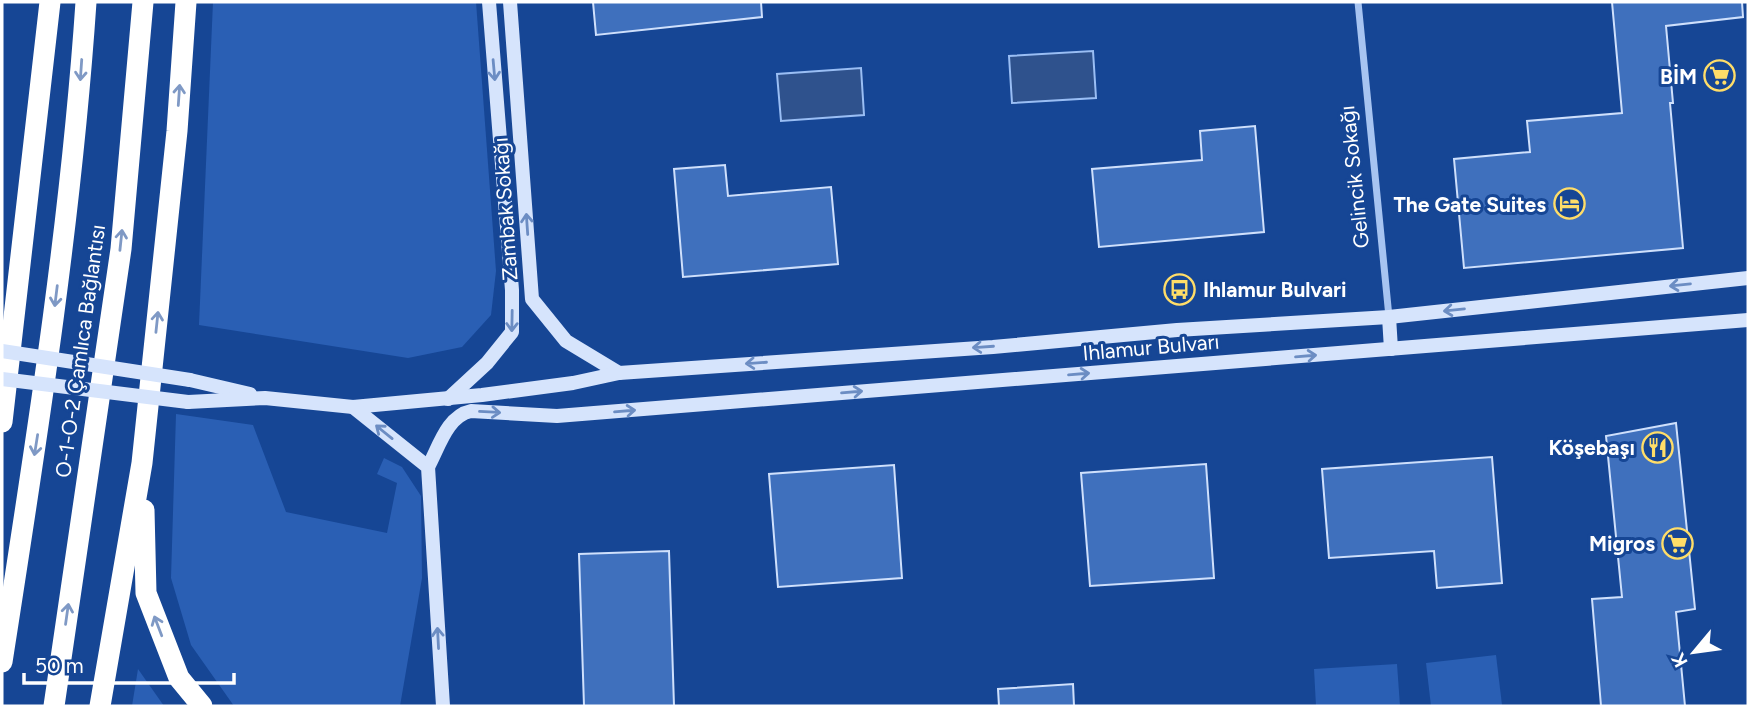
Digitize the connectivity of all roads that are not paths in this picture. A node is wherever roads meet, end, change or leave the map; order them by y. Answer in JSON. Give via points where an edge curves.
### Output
{"nodes":[{"id":1,"x":37,"y":2,"type":"edge"},
{"id":2,"x":50,"y":2,"type":"edge"},
{"id":3,"x":86,"y":2,"type":"edge"},
{"id":4,"x":143,"y":2,"type":"edge"},
{"id":5,"x":186,"y":2,"type":"edge"},
{"id":6,"x":489,"y":2,"type":"edge"},
{"id":7,"x":510,"y":2,"type":"edge"},
{"id":8,"x":1358,"y":2,"type":"edge"},
{"id":9,"x":1748,"y":278,"type":"edge"},
{"id":10,"x":1389,"y":317,"type":"junction"},
{"id":11,"x":1748,"y":320,"type":"edge"},
{"id":12,"x":1391,"y":349,"type":"junction"},
{"id":13,"x":2,"y":351,"type":"edge"},
{"id":14,"x":619,"y":373,"type":"junction"},
{"id":15,"x":2,"y":379,"type":"edge"},
{"id":16,"x":265,"y":398,"type":"junction"},
{"id":17,"x":448,"y":399,"type":"junction"},
{"id":18,"x":353,"y":407,"type":"junction"},
{"id":19,"x":3,"y":415,"type":"edge"},
{"id":20,"x":142,"y":463,"type":"junction"},
{"id":21,"x":428,"y":467,"type":"junction"},
{"id":22,"x":2,"y":663,"type":"edge"},
{"id":23,"x":54,"y":706,"type":"edge"},
{"id":24,"x":100,"y":706,"type":"edge"},
{"id":25,"x":202,"y":706,"type":"edge"},
{"id":26,"x":443,"y":706,"type":"edge"}],
"edges":[{"from":1,"to":19,"type":"highway","via":[[27,177]]},
{"from":2,"to":19,"type":"highway"},
{"from":3,"to":22,"type":"highway","name":"O-1-O-2 Çamlıca Bağlantısı","one_way":true,"via":[[80,93],[46,378]]},
{"from":23,"to":4,"type":"highway","name":"O-1-O-2 Çamlıca Bağlantısı","one_way":true,"via":[[121,249]]},
{"from":20,"to":5,"type":"highway","one_way":true},
{"from":6,"to":17,"type":"main road","one_way":true,"via":[[512,332]]},
{"from":14,"to":7,"type":"main road","name":"Zambak Sokağı","one_way":true,"via":[[566,341],[532,299]]},
{"from":8,"to":10,"type":"street","name":"Gelincik Sokağı"},
{"from":9,"to":10,"type":"main road","name":"Ihlamur Bulvarı","one_way":true},
{"from":10,"to":12,"type":"main road","name":"Gelincik Sokağı"},
{"from":10,"to":14,"type":"main road","name":"Ihlamur Bulvarı","one_way":true},
{"from":11,"to":12,"type":"main road","name":"Ihlamur Bulvarı"},
{"from":21,"to":12,"type":"main road","name":"Ihlamur Bulvarı","one_way":true,"via":[[453,420],[471,411],[557,416]]},
{"from":13,"to":16,"type":"main road","bridge":true,"via":[[190,380]]},
{"from":14,"to":17,"type":"main road","name":"Ihlamur Bulvarı"},
{"from":15,"to":16,"type":"main road","bridge":true,"via":[[188,402]]},
{"from":16,"to":18,"type":"main road","name":"Ihlamur Bulvarı"},
{"from":17,"to":18,"type":"main road","name":"Ihlamur Bulvarı"},
{"from":21,"to":18,"type":"main road","one_way":true},
{"from":20,"to":24,"type":"highway"},
{"from":25,"to":20,"type":"highway","one_way":true,"via":[[179,678],[146,593]]},
{"from":26,"to":21,"type":"main road","one_way":true}]}
